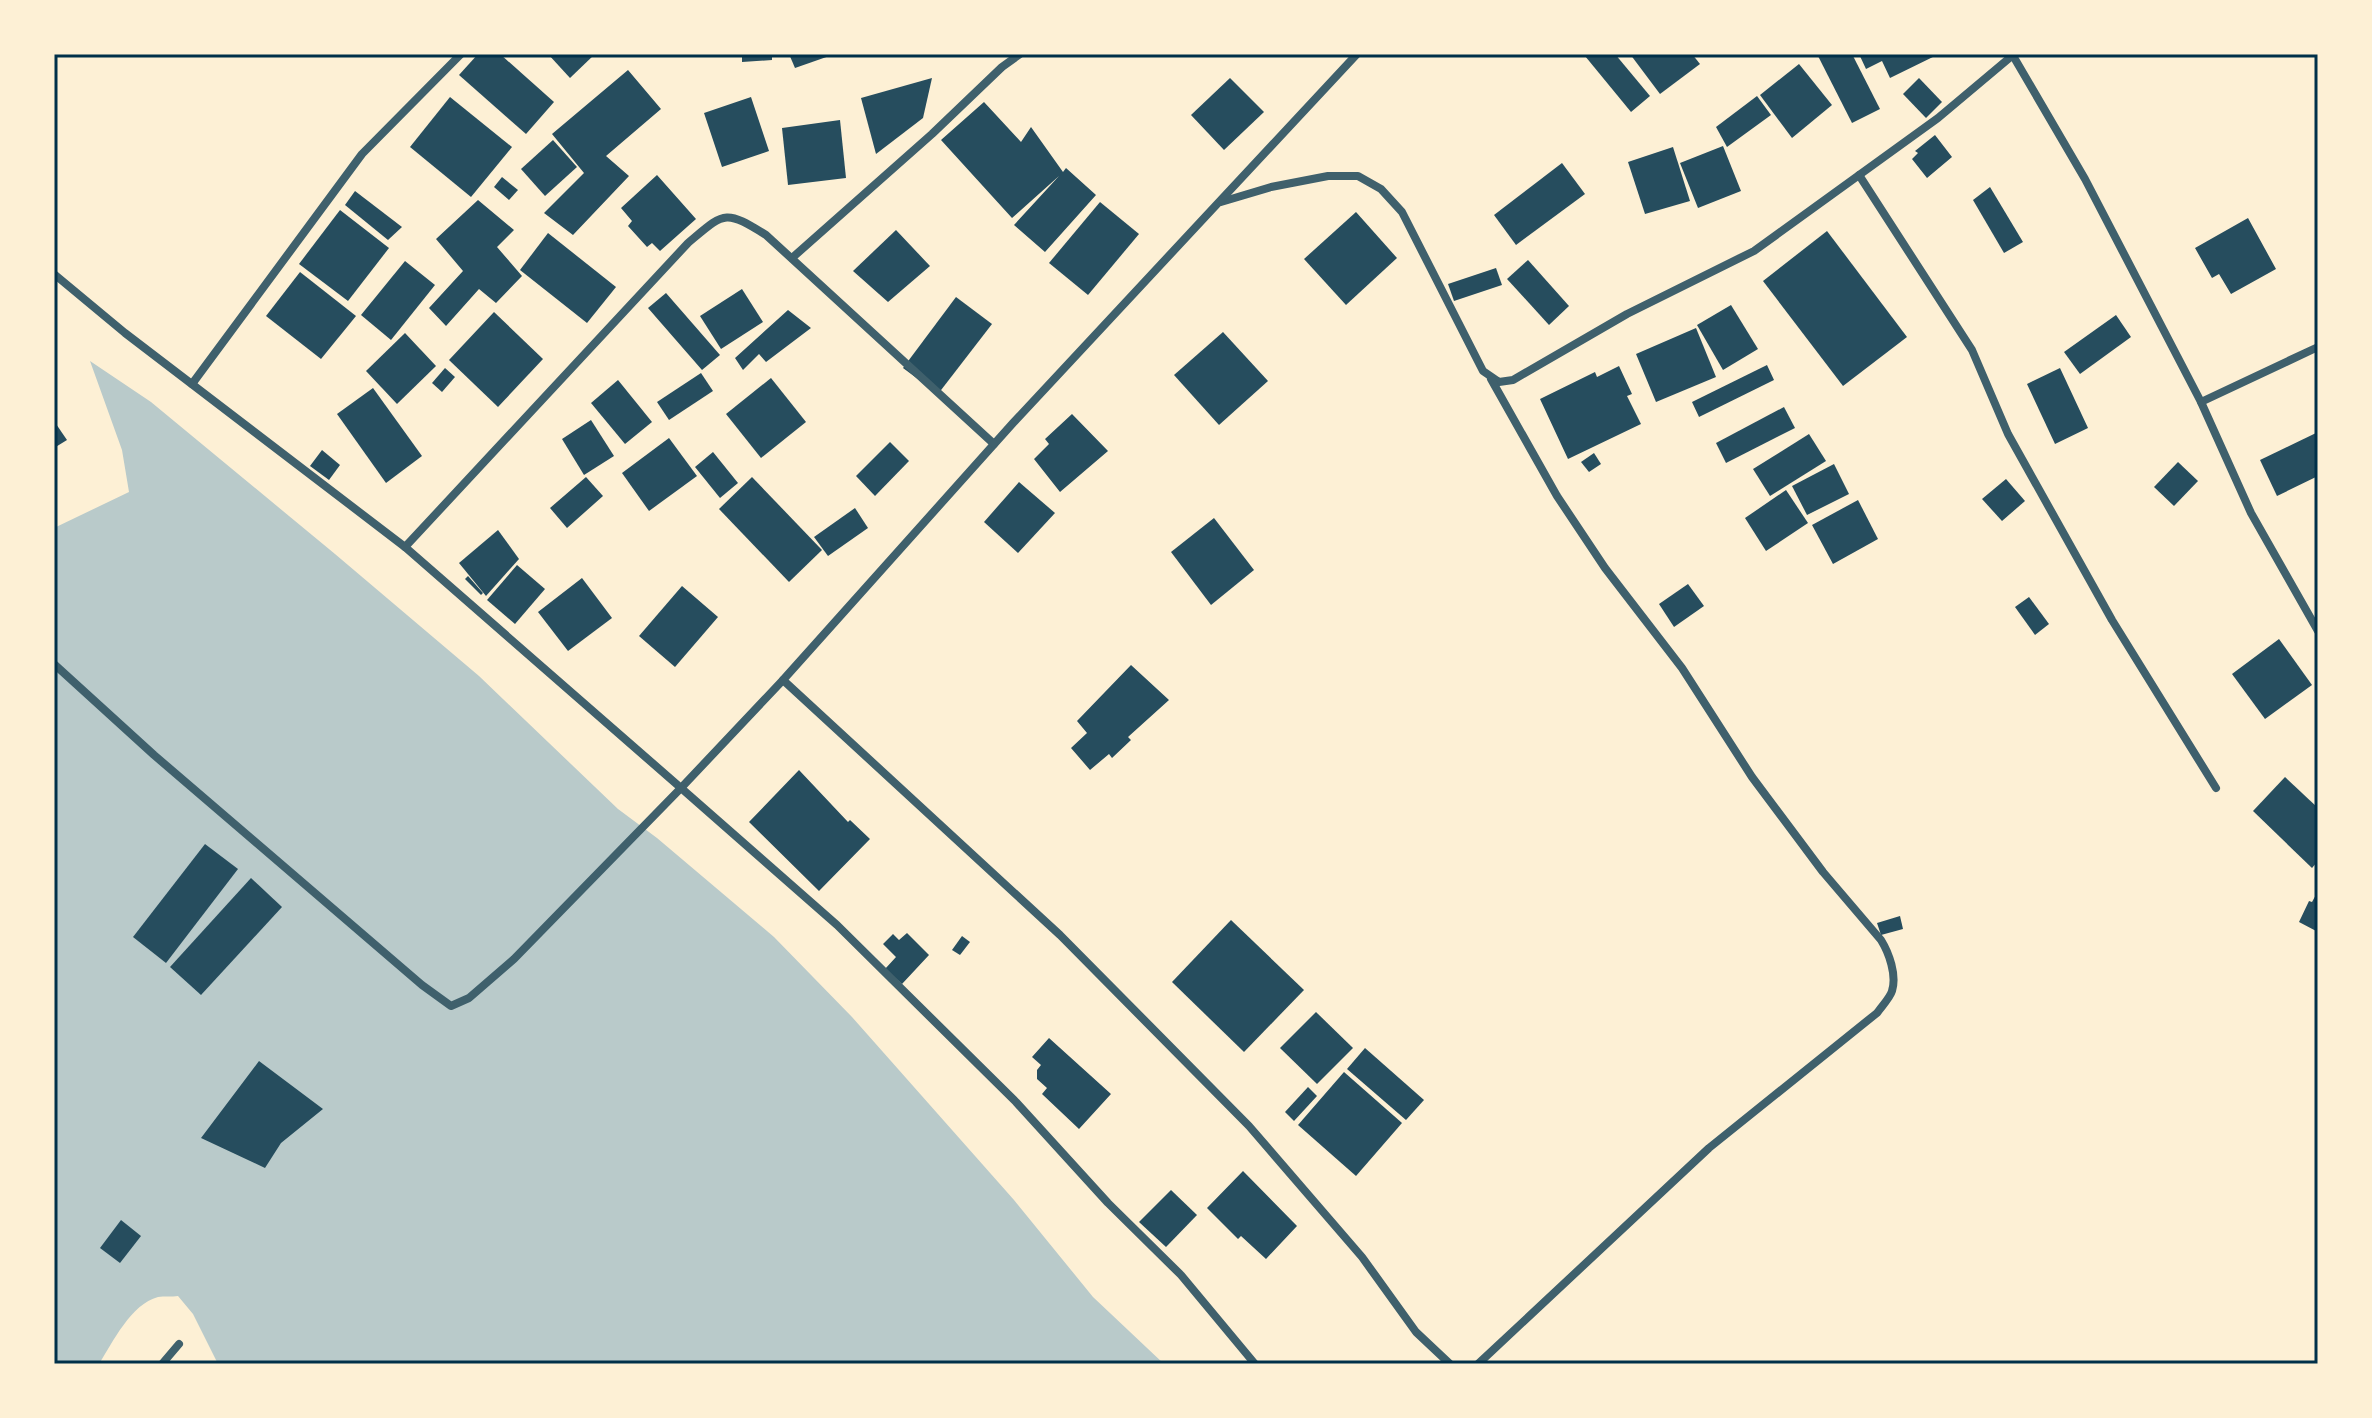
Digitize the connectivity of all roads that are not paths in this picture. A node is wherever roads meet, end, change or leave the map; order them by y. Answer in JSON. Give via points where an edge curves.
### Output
{"nodes":[{"id":1,"x":461,"y":54,"type":"edge"},
{"id":2,"x":1020,"y":54,"type":"edge"},
{"id":3,"x":1357,"y":54,"type":"edge"},
{"id":4,"x":2012,"y":55,"type":"edge"},
{"id":5,"x":1859,"y":175,"type":"junction"},
{"id":6,"x":1220,"y":202,"type":"junction"},
{"id":7,"x":792,"y":258,"type":"junction"},
{"id":8,"x":54,"y":274,"type":"edge"},
{"id":9,"x":2318,"y":347,"type":"edge"},
{"id":10,"x":1491,"y":379,"type":"junction"},
{"id":11,"x":192,"y":384,"type":"junction"},
{"id":12,"x":2201,"y":402,"type":"junction"},
{"id":13,"x":994,"y":444,"type":"junction"},
{"id":14,"x":405,"y":547,"type":"junction"},
{"id":15,"x":2318,"y":631,"type":"edge"},
{"id":16,"x":54,"y":664,"type":"edge"},
{"id":17,"x":783,"y":680,"type":"junction"},
{"id":18,"x":681,"y":788,"type":"junction"},
{"id":19,"x":2216,"y":788,"type":"dead end"},
{"id":20,"x":179,"y":1344,"type":"dead end"},
{"id":21,"x":162,"y":1364,"type":"edge"},
{"id":22,"x":1255,"y":1364,"type":"edge"},
{"id":23,"x":1450,"y":1364,"type":"edge"},
{"id":24,"x":1478,"y":1364,"type":"edge"}],
"edges":[{"from":1,"to":11,"type":"street","via":[[362,154]]},
{"from":2,"to":7,"type":"street"},
{"from":3,"to":6,"type":"street"},
{"from":4,"to":5,"type":"street"},
{"from":4,"to":12,"type":"street","via":[[2085,179]]},
{"from":5,"to":10,"type":"street","via":[[1754,251],[1627,314],[1513,380]]},
{"from":5,"to":19,"type":"street","via":[[1972,350],[2008,434],[2112,620]]},
{"from":6,"to":10,"type":"street","via":[[1328,176],[1358,176],[1381,189],[1402,212]]},
{"from":6,"to":13,"type":"street"},
{"from":7,"to":13,"type":"street"},
{"from":7,"to":14,"type":"street","via":[[737,217],[712,223]]},
{"from":8,"to":11,"type":"street"},
{"from":9,"to":12,"type":"street"},
{"from":10,"to":24,"type":"street","via":[[1605,568],[1682,668],[1752,777],[1881,940],[1890,960],[1892,991],[1877,1013],[1709,1148]]},
{"from":11,"to":14,"type":"street"},
{"from":12,"to":15,"type":"street","via":[[2251,513]]},
{"from":13,"to":17,"type":"street"},
{"from":14,"to":18,"type":"street"},
{"from":16,"to":18,"type":"street","via":[[451,1006],[469,998],[514,959]]},
{"from":17,"to":18,"type":"street"},
{"from":17,"to":23,"type":"street","via":[[1060,935],[1249,1126],[1362,1257],[1416,1332]]},
{"from":18,"to":22,"type":"street","via":[[837,925],[1016,1102],[1181,1275]]},
{"from":20,"to":21,"type":"street"}]}
